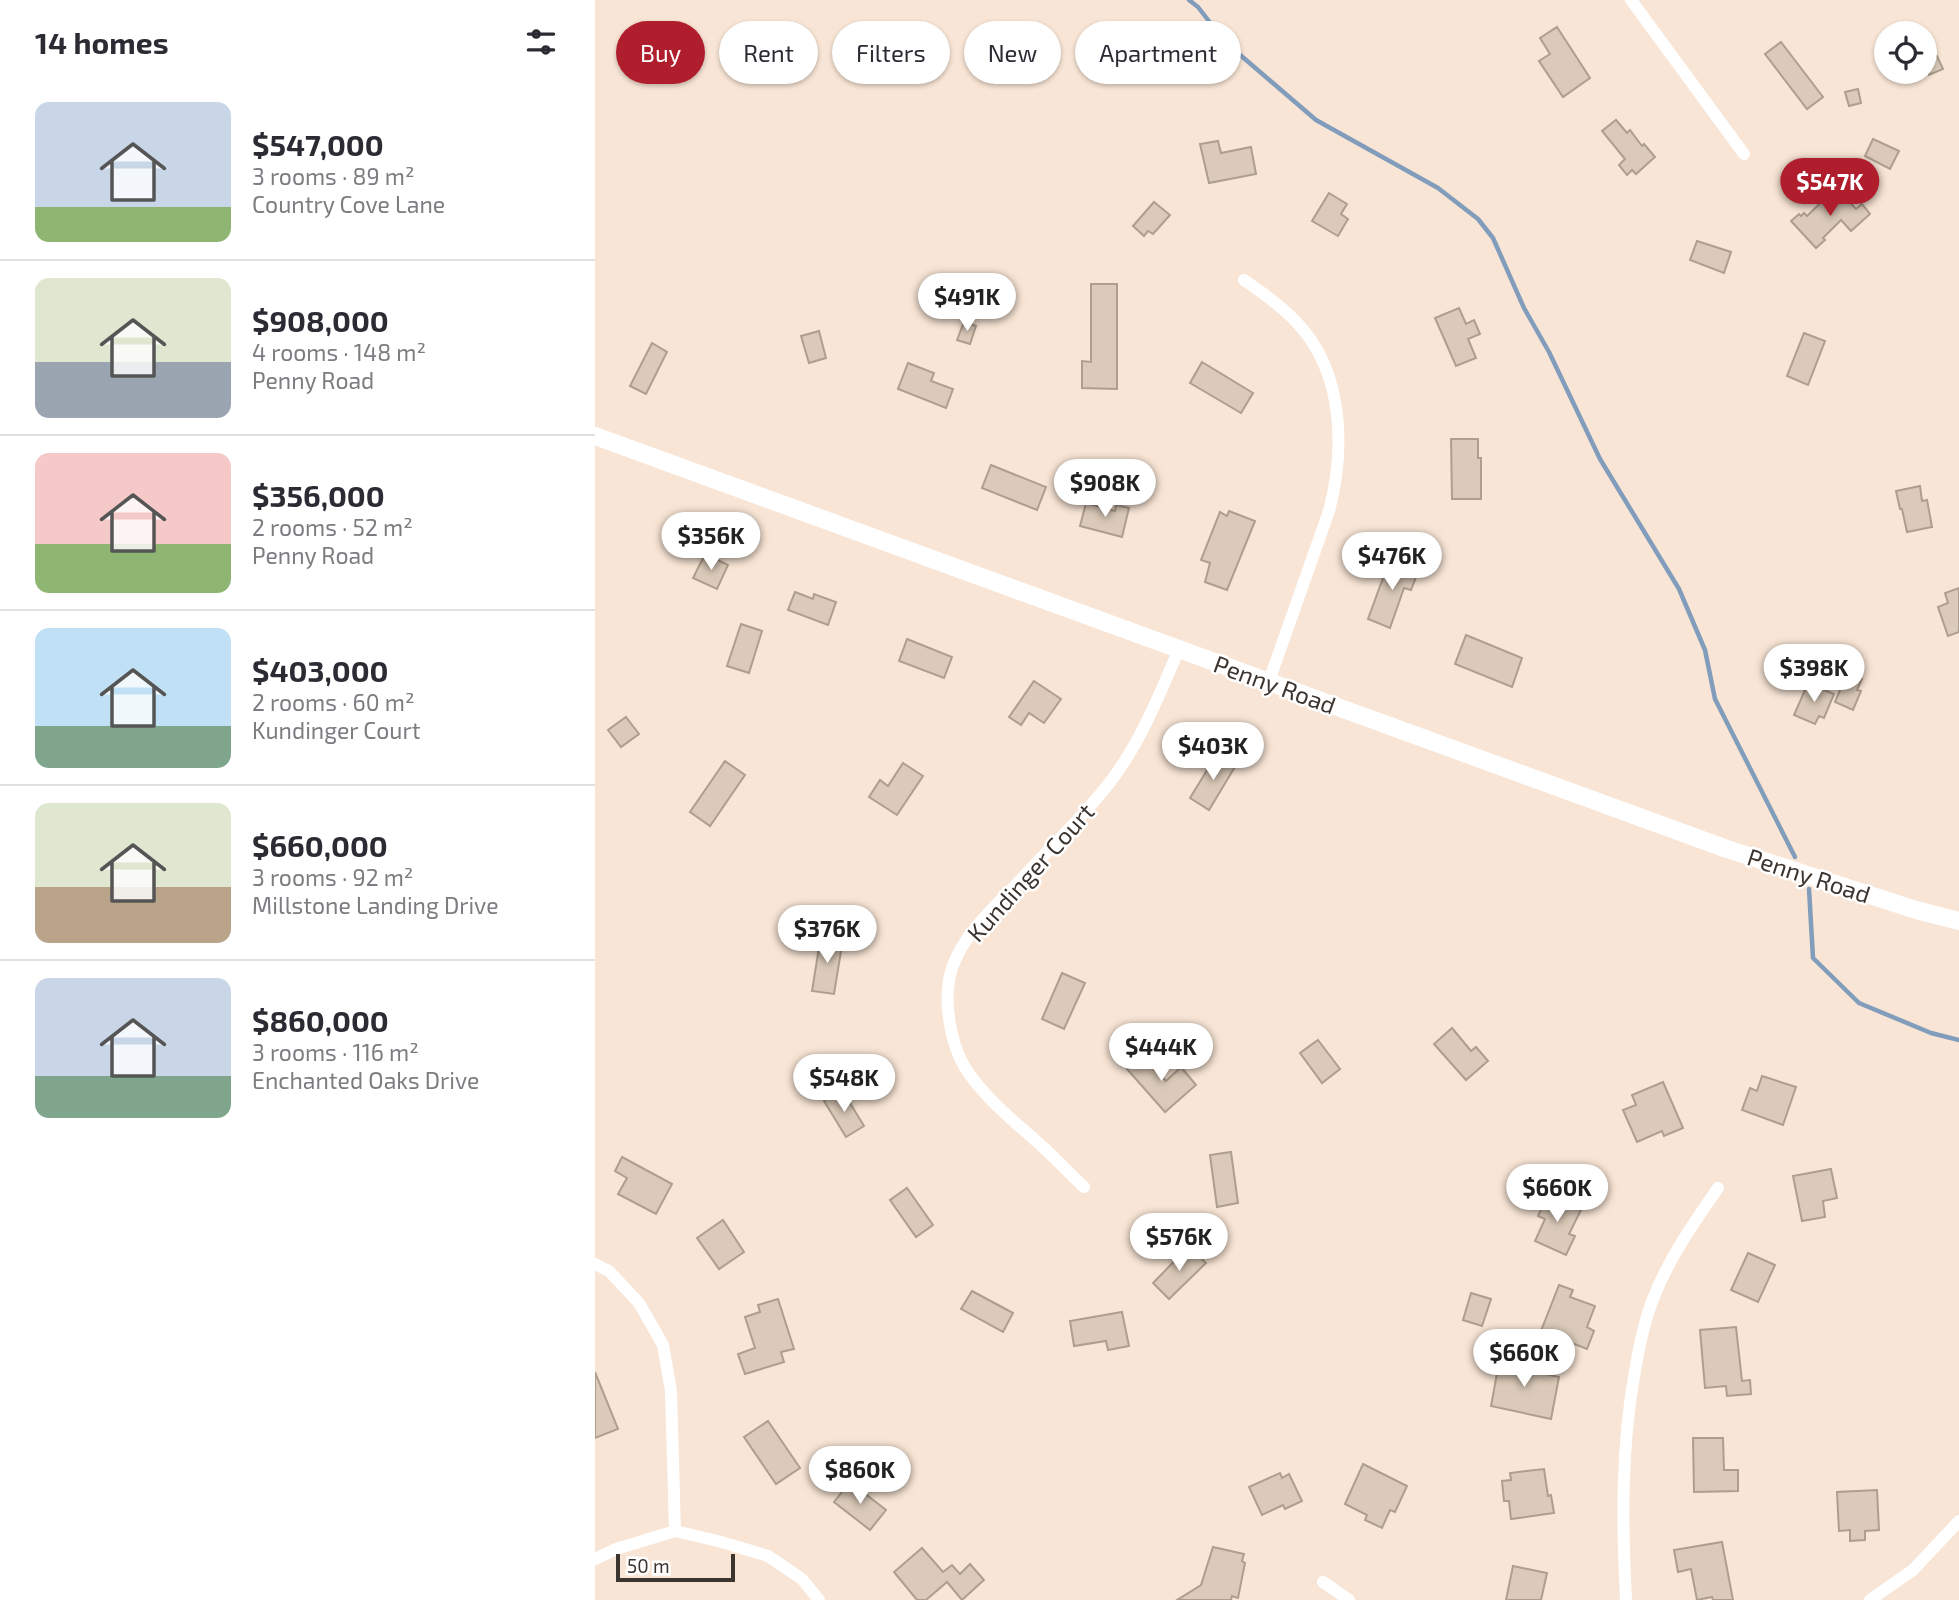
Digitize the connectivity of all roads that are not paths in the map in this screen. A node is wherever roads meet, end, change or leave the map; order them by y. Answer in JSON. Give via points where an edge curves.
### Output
{"nodes":[{"id":1,"x":1631,"y":0,"type":"edge"},
{"id":2,"x":1744,"y":154,"type":"dead end"},
{"id":3,"x":1244,"y":280,"type":"dead end"},
{"id":4,"x":595,"y":436,"type":"edge"},
{"id":5,"x":1178,"y":649,"type":"junction"},
{"id":6,"x":1269,"y":681,"type":"junction"},
{"id":7,"x":1959,"y":921,"type":"edge"},
{"id":8,"x":1084,"y":1187,"type":"dead end"},
{"id":9,"x":1718,"y":1188,"type":"dead end"},
{"id":10,"x":595,"y":1264,"type":"edge"},
{"id":11,"x":1959,"y":1521,"type":"edge"},
{"id":12,"x":675,"y":1531,"type":"junction"},
{"id":13,"x":595,"y":1559,"type":"edge"},
{"id":14,"x":1323,"y":1582,"type":"dead end"},
{"id":15,"x":819,"y":1600,"type":"edge"},
{"id":16,"x":1349,"y":1600,"type":"edge"},
{"id":17,"x":1626,"y":1600,"type":"edge"},
{"id":18,"x":1870,"y":1600,"type":"edge"}],
"edges":[{"from":1,"to":2,"type":"street"},
{"from":3,"to":6,"type":"street","via":[[1278,304],[1320,354],[1333,387],[1339,455],[1329,511]]},
{"from":4,"to":5,"type":"street","name":"Penny Road"},
{"from":5,"to":6,"type":"street","name":"Penny Road"},
{"from":5,"to":8,"type":"street","name":"Kundinger Court","via":[[1157,701],[1109,783],[982,919],[961,949],[948,984],[953,1039],[969,1074]]},
{"from":6,"to":7,"type":"street","name":"Penny Road","via":[[1727,849]]},
{"from":9,"to":17,"type":"street","via":[[1682,1239],[1653,1299],[1640,1344],[1623,1476]]},
{"from":10,"to":12,"type":"street","via":[[609,1271],[639,1303],[663,1345],[671,1391]]},
{"from":11,"to":18,"type":"street","via":[[1913,1570]]},
{"from":12,"to":13,"type":"street"},
{"from":12,"to":15,"type":"street","via":[[768,1556],[801,1579]]},
{"from":14,"to":16,"type":"street"}]}
